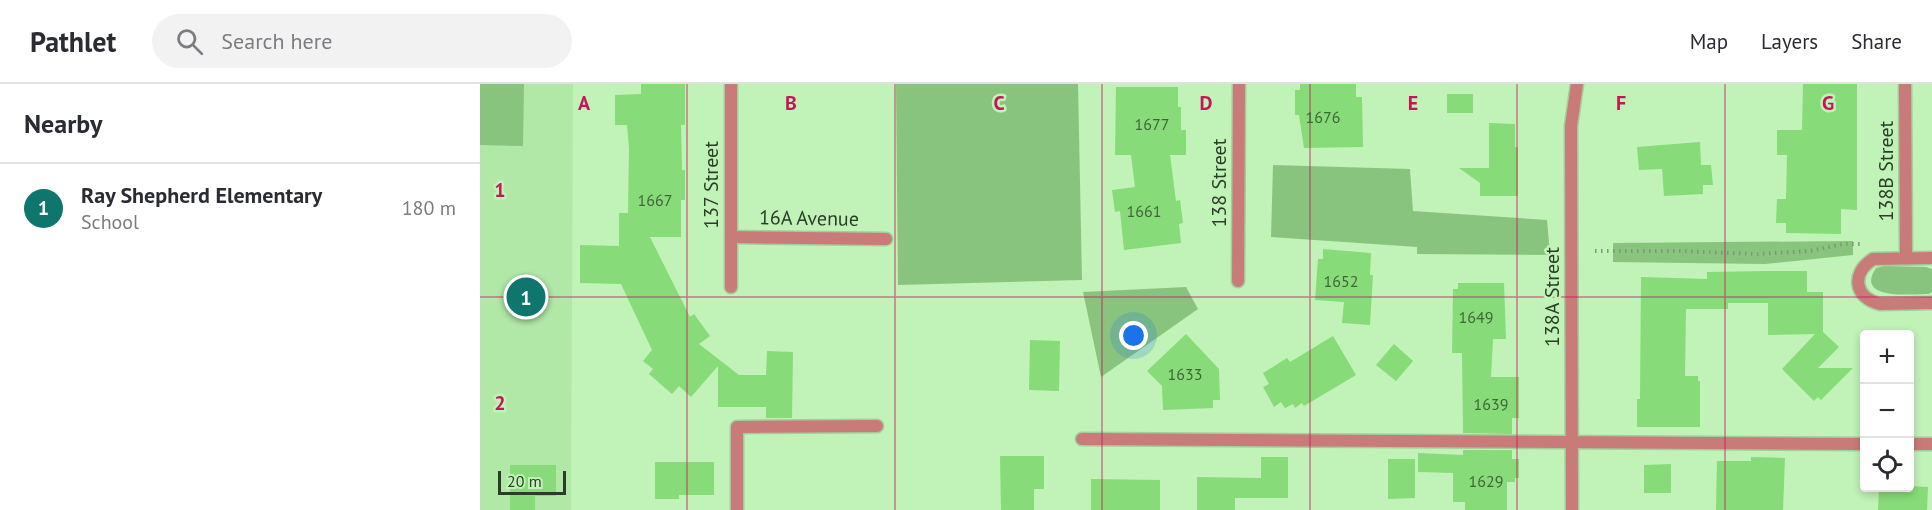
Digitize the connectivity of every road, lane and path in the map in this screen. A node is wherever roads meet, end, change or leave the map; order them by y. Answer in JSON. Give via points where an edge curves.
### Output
{"nodes":[{"id":1,"x":731,"y":84,"type":"edge"},
{"id":2,"x":1239,"y":84,"type":"edge"},
{"id":3,"x":1577,"y":84,"type":"edge"},
{"id":4,"x":1905,"y":84,"type":"edge"},
{"id":5,"x":731,"y":237,"type":"junction"},
{"id":6,"x":886,"y":239,"type":"dead end"},
{"id":7,"x":1869,"y":249,"type":"dead end"},
{"id":8,"x":1595,"y":251,"type":"dead end"},
{"id":9,"x":1906,"y":258,"type":"junction"},
{"id":10,"x":1932,"y":258,"type":"edge"},
{"id":11,"x":1238,"y":281,"type":"dead end"},
{"id":12,"x":731,"y":287,"type":"dead end"},
{"id":13,"x":1932,"y":303,"type":"edge"},
{"id":14,"x":878,"y":426,"type":"dead end"},
{"id":15,"x":1082,"y":439,"type":"dead end"},
{"id":16,"x":1572,"y":443,"type":"junction"},
{"id":17,"x":1860,"y":444,"type":"edge"},
{"id":18,"x":1914,"y":444,"type":"edge"},
{"id":19,"x":1932,"y":444,"type":"edge"},
{"id":20,"x":736,"y":510,"type":"edge"},
{"id":21,"x":1572,"y":510,"type":"edge"}],
"edges":[{"from":1,"to":5,"type":"street","name":"137 Street"},
{"from":2,"to":11,"type":"street","name":"138 Street"},
{"from":3,"to":16,"type":"street","name":"138A Street","via":[[1571,126]]},
{"from":4,"to":9,"type":"street","name":"138B Street"},
{"from":5,"to":6,"type":"street","name":"16A Avenue"},
{"from":5,"to":12,"type":"street","name":"137 Street"},
{"from":7,"to":8,"type":"path","via":[[1858,243],[1810,252],[1757,254]]},
{"from":9,"to":10,"type":"street"},
{"from":9,"to":13,"type":"street","via":[[1880,258],[1866,264],[1859,277],[1861,292],[1880,304]]},
{"from":14,"to":20,"type":"street","via":[[737,426]]},
{"from":15,"to":16,"type":"street"},
{"from":16,"to":17,"type":"street"},
{"from":16,"to":21,"type":"street","name":"138A Street"},
{"from":18,"to":19,"type":"street"}]}
